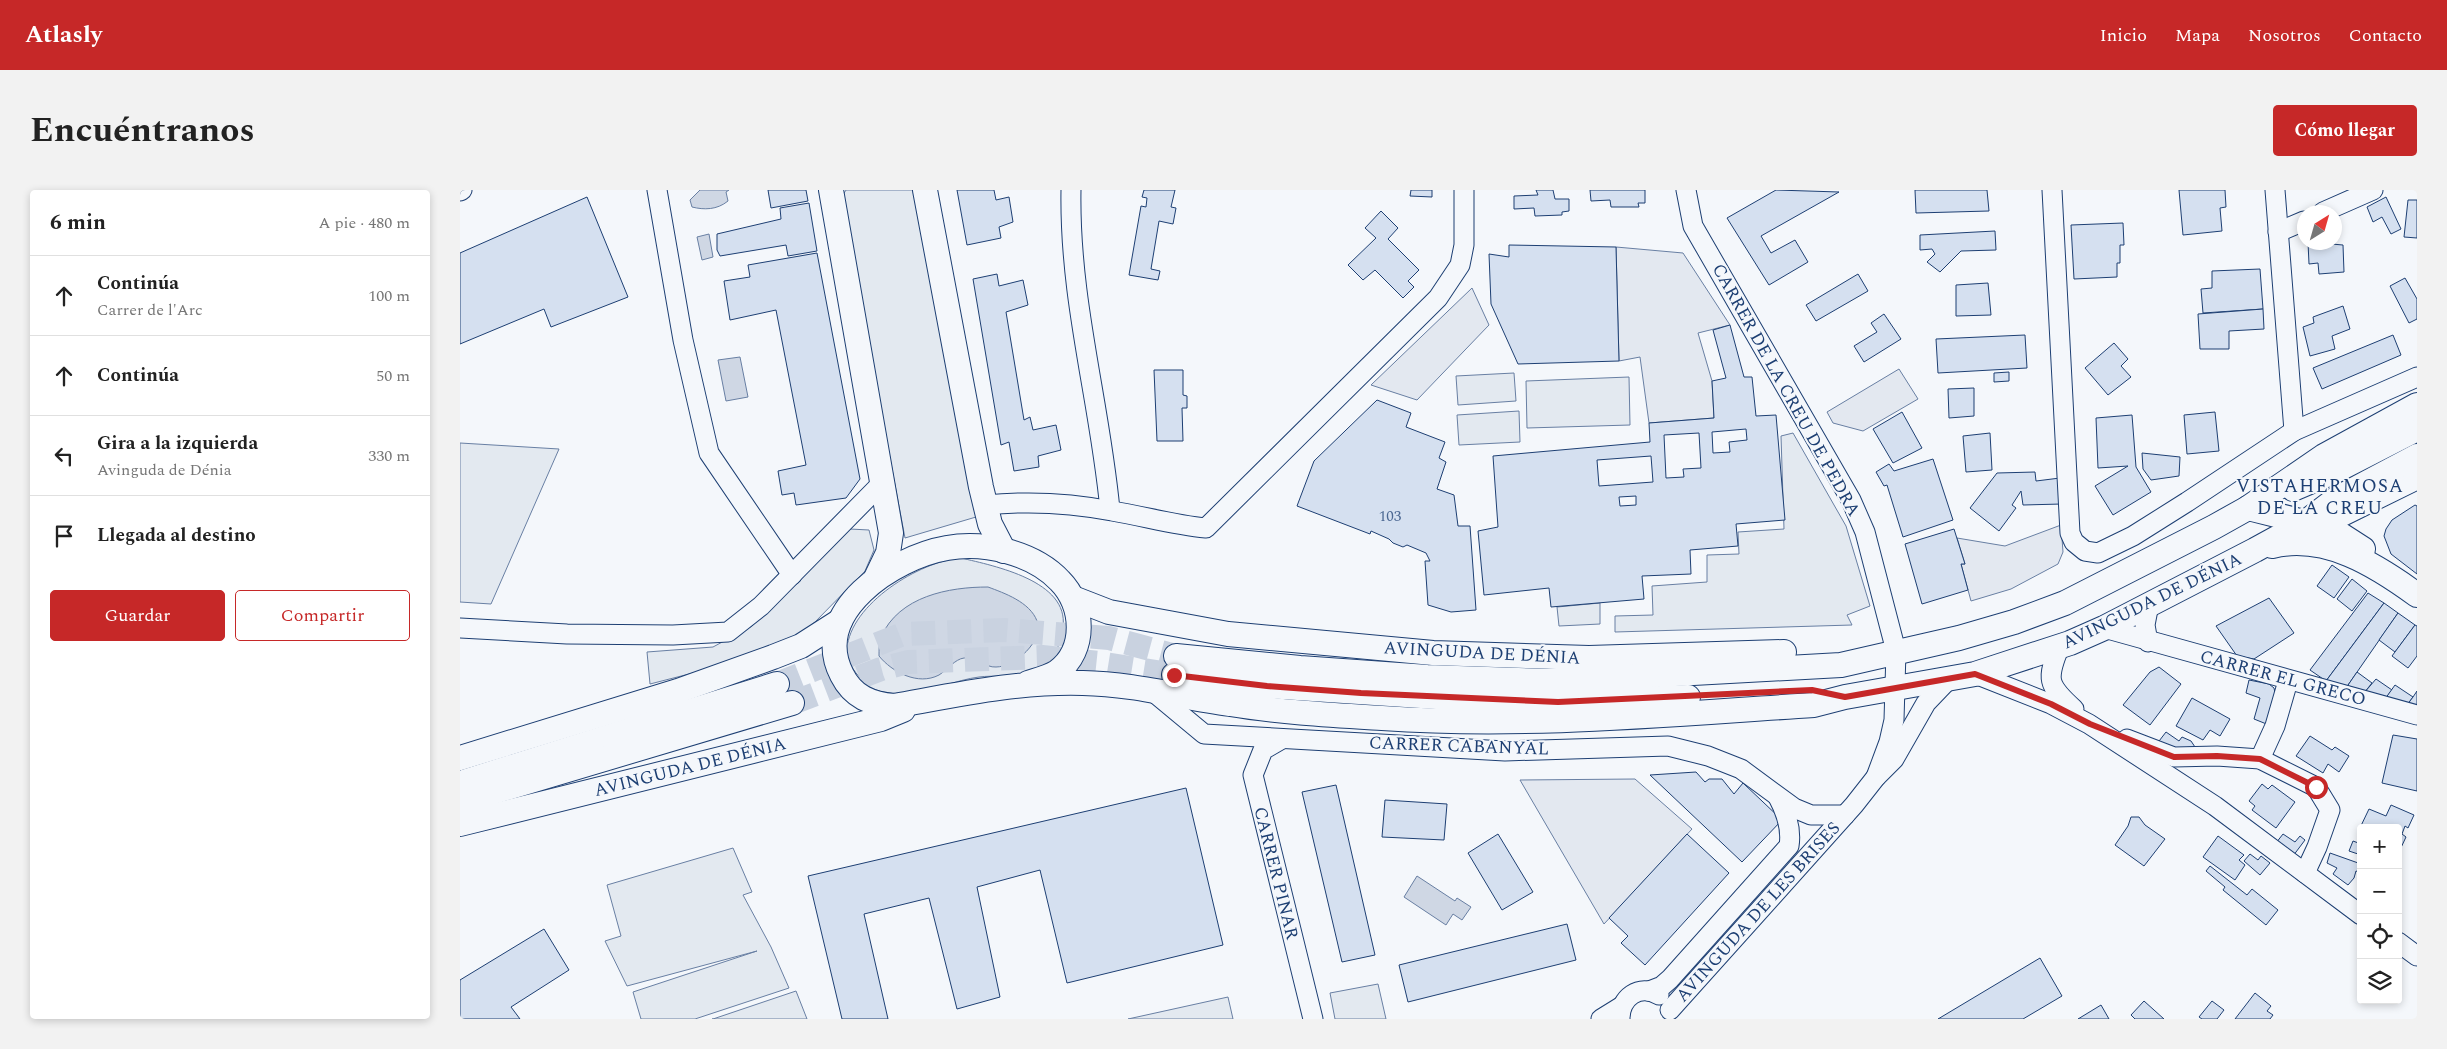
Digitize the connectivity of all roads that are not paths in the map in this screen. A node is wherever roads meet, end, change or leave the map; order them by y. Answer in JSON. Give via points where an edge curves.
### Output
{"nodes":[{"id":1,"x":657,"y":190,"type":"edge"},
{"id":2,"x":831,"y":190,"type":"edge"},
{"id":3,"x":925,"y":190,"type":"edge"},
{"id":4,"x":1071,"y":190,"type":"edge"},
{"id":5,"x":1464,"y":190,"type":"edge"},
{"id":6,"x":1686,"y":190,"type":"edge"},
{"id":7,"x":2052,"y":190,"type":"edge"},
{"id":8,"x":2276,"y":190,"type":"edge"},
{"id":9,"x":2373,"y":190,"type":"edge"},
{"id":10,"x":2339,"y":205,"type":"edge"},
{"id":11,"x":2297,"y":223,"type":"edge"},
{"id":12,"x":2278,"y":232,"type":"junction"},
{"id":13,"x":2417,"y":377,"type":"edge"},
{"id":14,"x":2417,"y":405,"type":"edge"},
{"id":15,"x":2417,"y":429,"type":"edge"},
{"id":16,"x":2294,"y":431,"type":"junction"},
{"id":17,"x":2417,"y":456,"type":"edge"},
{"id":18,"x":2417,"y":477,"type":"edge"},
{"id":19,"x":882,"y":483,"type":"junction"},
{"id":20,"x":2363,"y":504,"type":"junction"},
{"id":21,"x":986,"y":505,"type":"junction"},
{"id":22,"x":2248,"y":508,"type":"junction"},
{"id":23,"x":1110,"y":510,"type":"junction"},
{"id":24,"x":2306,"y":522,"type":"junction"},
{"id":25,"x":2256,"y":550,"type":"junction"},
{"id":26,"x":1004,"y":552,"type":"junction"},
{"id":27,"x":2378,"y":560,"type":"junction"},
{"id":28,"x":792,"y":575,"type":"junction"},
{"id":29,"x":876,"y":578,"type":"junction"},
{"id":30,"x":2409,"y":589,"type":"edge"},
{"id":31,"x":1073,"y":598,"type":"junction"},
{"id":32,"x":2149,"y":604,"type":"junction"},
{"id":33,"x":840,"y":621,"type":"junction"},
{"id":34,"x":460,"y":628,"type":"edge"},
{"id":35,"x":2104,"y":628,"type":"junction"},
{"id":36,"x":2148,"y":642,"type":"junction"},
{"id":37,"x":2060,"y":646,"type":"junction"},
{"id":38,"x":1896,"y":651,"type":"junction"},
{"id":39,"x":1975,"y":674,"type":"junction"},
{"id":40,"x":1948,"y":680,"type":"junction"},
{"id":41,"x":2288,"y":681,"type":"junction"},
{"id":42,"x":1028,"y":683,"type":"junction"},
{"id":43,"x":778,"y":684,"type":"tunnel mouth"},
{"id":44,"x":1150,"y":689,"type":"junction"},
{"id":45,"x":1895,"y":689,"type":"junction"},
{"id":46,"x":1845,"y":697,"type":"junction"},
{"id":47,"x":792,"y":703,"type":"tunnel mouth"},
{"id":48,"x":918,"y":703,"type":"junction"},
{"id":49,"x":2417,"y":715,"type":"edge"},
{"id":50,"x":2090,"y":724,"type":"junction"},
{"id":51,"x":1282,"y":739,"type":"junction"},
{"id":52,"x":460,"y":758,"type":"edge"},
{"id":53,"x":2260,"y":759,"type":"junction"},
{"id":54,"x":1876,"y":778,"type":"junction"},
{"id":55,"x":460,"y":783,"type":"edge"},
{"id":56,"x":1774,"y":792,"type":"junction"},
{"id":57,"x":460,"y":802,"type":"edge"},
{"id":58,"x":1846,"y":815,"type":"junction"},
{"id":59,"x":460,"y":824,"type":"edge"},
{"id":60,"x":2305,"y":873,"type":"junction"},
{"id":61,"x":2360,"y":914,"type":"edge"},
{"id":62,"x":2402,"y":945,"type":"edge"},
{"id":63,"x":2417,"y":956,"type":"edge"},
{"id":64,"x":1649,"y":991,"type":"junction"},
{"id":65,"x":1621,"y":1012,"type":"edge"},
{"id":66,"x":1670,"y":1014,"type":"edge"},
{"id":67,"x":1313,"y":1019,"type":"edge"},
{"id":68,"x":1601,"y":1019,"type":"edge"}],
"edges":[{"from":1,"to":28,"type":"street","via":[[683,340],[709,453]]},
{"from":2,"to":19,"type":"main road"},
{"from":3,"to":21,"type":"main road"},
{"from":4,"to":23,"type":"street","via":[[1070,225],[1077,301]]},
{"from":5,"to":23,"type":"street","via":[[1464,245],[1460,264],[1438,298],[1206,528]]},
{"from":6,"to":38,"type":"street","name":"CARRER DE LA CREU DE PEDRA","via":[[1694,226],[1851,500],[1865,532]]},
{"from":7,"to":16,"type":"street","via":[[2070,534],[2074,542],[2085,551],[2098,553],[2124,540]]},
{"from":8,"to":12,"type":"street"},
{"from":9,"to":10,"type":"street"},
{"from":11,"to":12,"type":"street"},
{"from":12,"to":16,"type":"street"},
{"from":13,"to":16,"type":"street"},
{"from":14,"to":22,"type":"main road","name":"AVINGUDA DE DÉNIA","via":[[2324,456]]},
{"from":15,"to":22,"type":"main road","name":"AVINGUDA DE DÉNIA","via":[[2333,472]]},
{"from":17,"to":24,"type":"main road","name":"AVINGUDA DE DÉNIA","via":[[2336,499]]},
{"from":18,"to":20,"type":"main road","name":"AVINGUDA DE DÉNIA"},
{"from":19,"to":28,"type":"street"},
{"from":19,"to":29,"type":"main road","via":[[891,533],[888,553]]},
{"from":20,"to":24,"type":"main road","name":"AVINGUDA DE DÉNIA","via":[[2342,514]]},
{"from":20,"to":27,"type":"main road","via":[[2357,529]]},
{"from":21,"to":23,"type":"street","via":[[1020,502]]},
{"from":21,"to":26,"type":"main road","via":[[990,524]]},
{"from":22,"to":24,"type":"main road"},
{"from":22,"to":38,"type":"main road","name":"AVINGUDA DE DÉNIA","via":[[2065,603],[1959,638]]},
{"from":24,"to":25,"type":"main road","name":"AVINGUDA DE DÉNIA"},
{"from":24,"to":27,"type":"main road","via":[[2332,529]]},
{"from":25,"to":30,"type":"main road","via":[[2299,542],[2322,545],[2346,552]]},
{"from":25,"to":32,"type":"main road","name":"AVINGUDA DE DÉNIA"},
{"from":26,"to":29,"type":"main road","name":"AVINGUDA DE DÉNIA","via":[[974,547],[949,548],[919,555]]},
{"from":26,"to":31,"type":"main road","name":"AVINGUDA DE DÉNIA","via":[[1046,570]]},
{"from":27,"to":30,"type":"main road"},
{"from":28,"to":34,"type":"street","via":[[761,606],[728,632],[644,635]]},
{"from":29,"to":33,"type":"main road","name":"AVINGUDA DE DÉNIA"},
{"from":31,"to":38,"type":"main road","name":"AVINGUDA DE DÉNIA","via":[[1109,612],[1228,634],[1433,653],[1589,658]]},
{"from":31,"to":42,"type":"main road","name":"AVINGUDA DE DÉNIA","via":[[1079,633],[1072,653],[1057,672]]},
{"from":32,"to":35,"type":"main road","name":"AVINGUDA DE DÉNIA"},
{"from":32,"to":36,"type":"street","via":[[2145,625]]},
{"from":33,"to":48,"type":"main road","name":"AVINGUDA DE DÉNIA","via":[[834,650],[837,666],[851,689],[876,705]]},
{"from":33,"to":52,"type":"main road","name":"AVINGUDA DE DÉNIA","via":[[801,646],[773,657],[678,691]]},
{"from":35,"to":36,"type":"street","name":"CARRER EL GRECO"},
{"from":35,"to":37,"type":"main road","name":"AVINGUDA DE DÉNIA"},
{"from":36,"to":41,"type":"street","name":"CARRER EL GRECO"},
{"from":37,"to":39,"type":"main road","name":"AVINGUDA DE DÉNIA"},
{"from":37,"to":50,"type":"street","via":[[2051,667],[2055,692]]},
{"from":38,"to":45,"type":"street","name":"CARRER DE LA CREU DE PEDRA"},
{"from":38,"to":46,"type":"main road","name":"AVINGUDA DE DÉNIA","via":[[1841,665],[1548,681],[1175,665],[1267,686],[1361,693],[1558,702],[1812,690]]},
{"from":39,"to":40,"type":"main road","name":"AVINGUDA DE DÉNIA"},
{"from":39,"to":50,"type":"street","via":[[2051,704]]},
{"from":40,"to":45,"type":"main road","name":"AVINGUDA DE DÉNIA"},
{"from":40,"to":54,"type":"street","name":"AVINGUDA DE LES BRISES","via":[[1926,703],[1894,760]]},
{"from":41,"to":49,"type":"street","name":"CARRER EL GRECO"},
{"from":41,"to":53,"type":"street","via":[[2275,726]]},
{"from":42,"to":44,"type":"main road","name":"AVINGUDA DE DÉNIA","via":[[1084,683]]},
{"from":42,"to":48,"type":"main road","name":"AVINGUDA DE DÉNIA"},
{"from":43,"to":55,"type":"main road"},
{"from":44,"to":46,"type":"main road","name":"AVINGUDA DE DÉNIA","via":[[1231,705],[1384,718],[1507,723],[1814,705]]},
{"from":44,"to":51,"type":"street","name":"CARRER CABANYAL","via":[[1204,734]]},
{"from":45,"to":46,"type":"main road","name":"AVINGUDA DE DÉNIA"},
{"from":45,"to":54,"type":"street","name":"AVINGUDA DE LES BRISES","via":[[1894,720]]},
{"from":47,"to":57,"type":"main road","name":"AVINGUDA DE DÉNIA"},
{"from":48,"to":59,"type":"main road","name":"AVINGUDA DE DÉNIA","via":[[881,719]]},
{"from":50,"to":53,"type":"street","via":[[2174,757]]},
{"from":50,"to":60,"type":"street","via":[[2216,806]]},
{"from":51,"to":56,"type":"street","name":"CARRER CABANYAL","via":[[1506,751],[1668,746],[1741,768]]},
{"from":51,"to":67,"type":"street","name":"CARRER PINAR","via":[[1263,750],[1253,775]]},
{"from":53,"to":60,"type":"street","via":[[2316,787],[2330,810]]},
{"from":54,"to":58,"type":"street","name":"AVINGUDA DE LES BRISES"},
{"from":56,"to":58,"type":"street","name":"AVINGUDA DE LES BRISES","via":[[1794,808],[1811,815]]},
{"from":56,"to":64,"type":"street","name":"AVINGUDA DE LES BRISES","via":[[1788,821],[1788,846],[1670,979]]},
{"from":58,"to":66,"type":"street","name":"AVINGUDA DE LES BRISES"},
{"from":60,"to":61,"type":"street"},
{"from":62,"to":63,"type":"street"},
{"from":64,"to":65,"type":"street","name":"AVINGUDA DE LES BRISES","via":[[1633,994]]},
{"from":64,"to":66,"type":"street","via":[[1662,997]]},
{"from":65,"to":68,"type":"street"}]}
